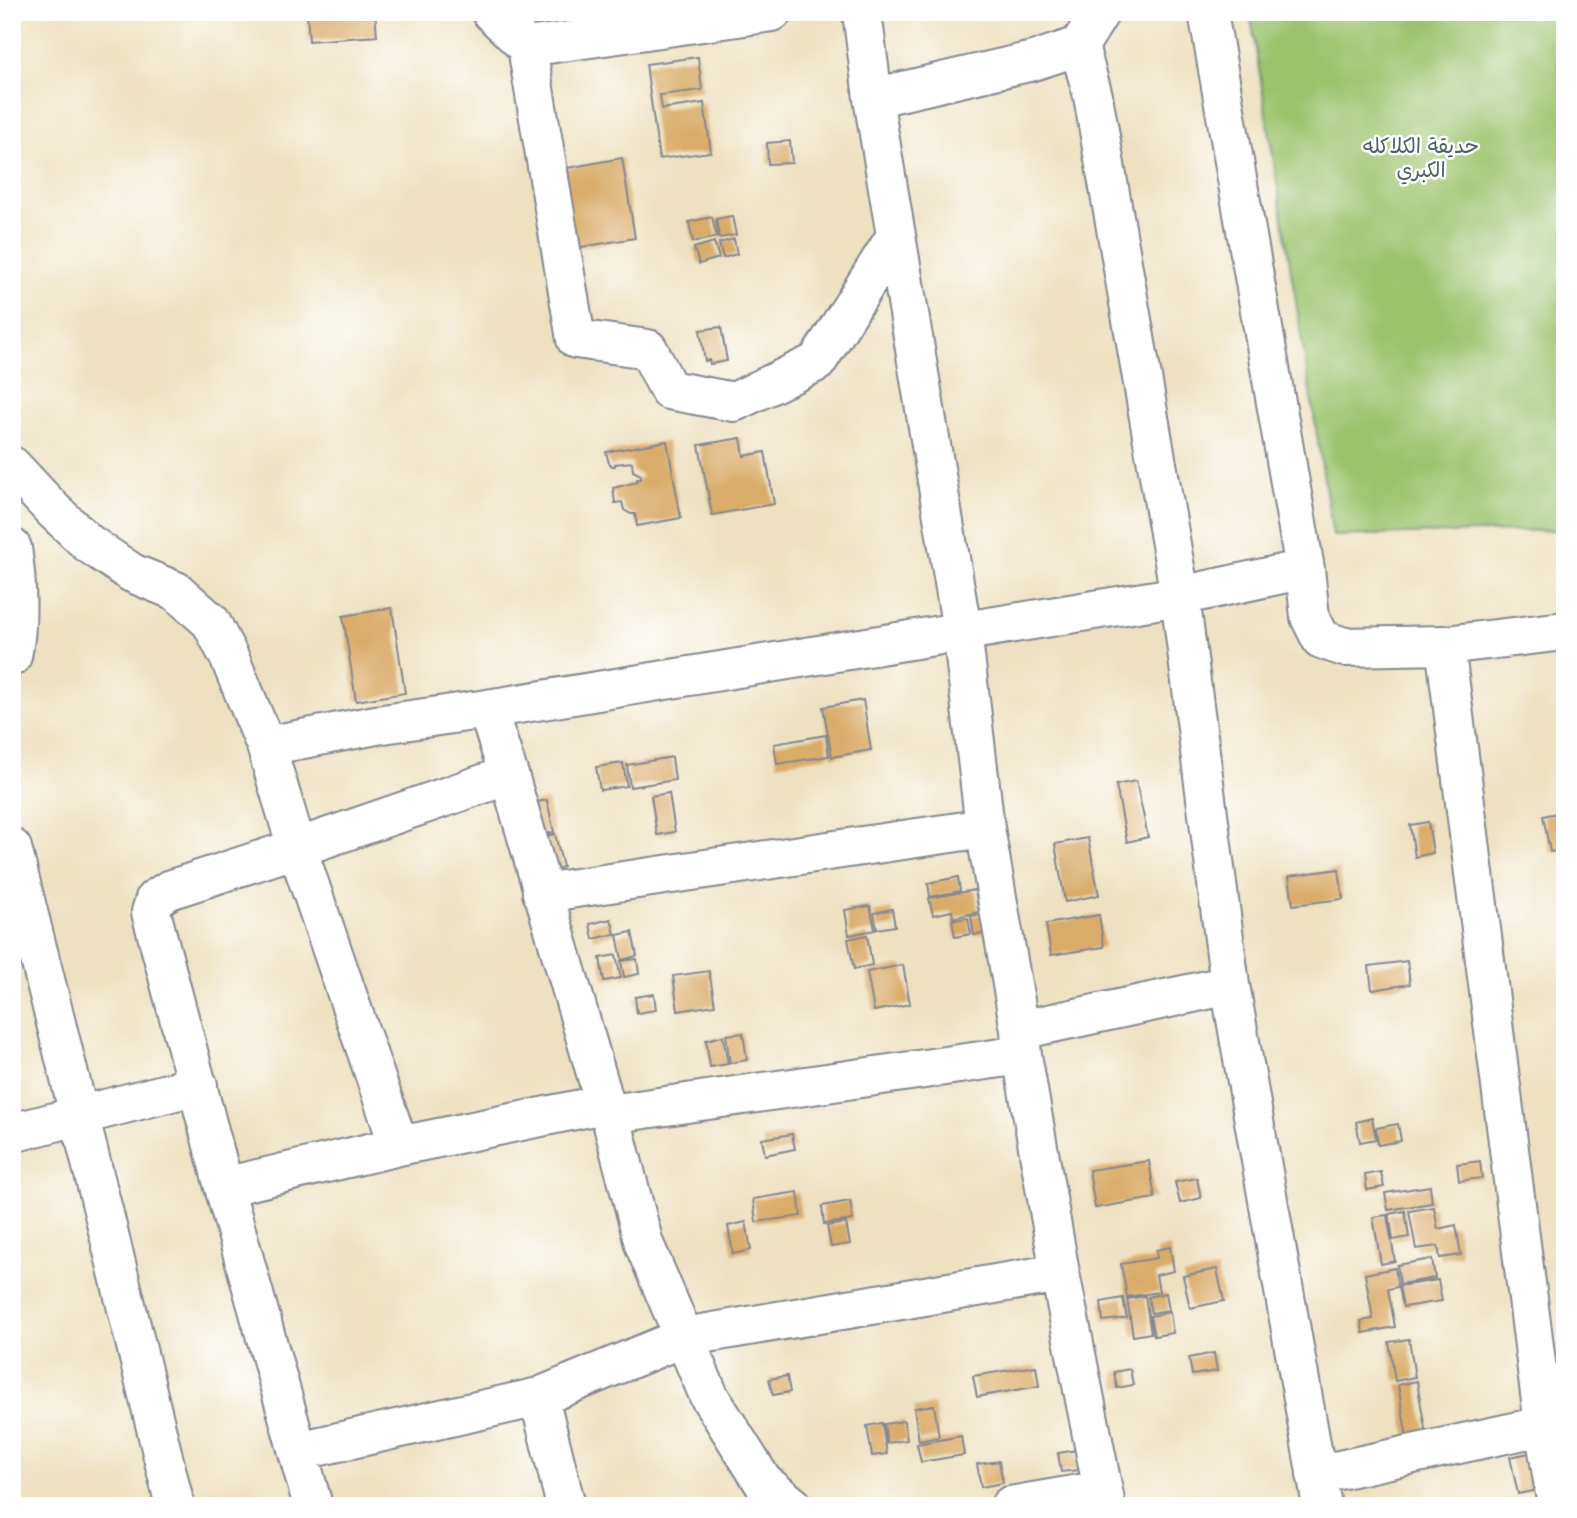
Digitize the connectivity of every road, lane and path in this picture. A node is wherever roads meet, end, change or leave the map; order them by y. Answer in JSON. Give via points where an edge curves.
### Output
{"nodes":[{"id":1,"x":491,"y":12,"type":"edge"},
{"id":2,"x":772,"y":12,"type":"edge"},
{"id":3,"x":862,"y":12,"type":"edge"},
{"id":4,"x":1100,"y":12,"type":"edge"},
{"id":5,"x":1208,"y":12,"type":"edge"},
{"id":6,"x":1079,"y":46,"type":"junction"},
{"id":7,"x":527,"y":47,"type":"junction"},
{"id":8,"x":873,"y":98,"type":"junction"},
{"id":9,"x":896,"y":236,"type":"junction"},
{"id":10,"x":12,"y":466,"type":"edge"},
{"id":11,"x":12,"y":548,"type":"edge"},
{"id":12,"x":1305,"y":569,"type":"junction"},
{"id":13,"x":1180,"y":596,"type":"junction"},
{"id":14,"x":962,"y":630,"type":"junction"},
{"id":15,"x":1565,"y":631,"type":"edge"},
{"id":16,"x":1445,"y":645,"type":"junction"},
{"id":17,"x":12,"y":656,"type":"edge"},
{"id":18,"x":487,"y":709,"type":"junction"},
{"id":19,"x":265,"y":746,"type":"junction"},
{"id":20,"x":509,"y":775,"type":"junction"},
{"id":21,"x":985,"y":828,"type":"junction"},
{"id":22,"x":12,"y":848,"type":"edge"},
{"id":23,"x":297,"y":848,"type":"junction"},
{"id":24,"x":542,"y":893,"type":"junction"},
{"id":25,"x":1230,"y":985,"type":"junction"},
{"id":26,"x":1021,"y":1043,"type":"junction"},
{"id":27,"x":198,"y":1085,"type":"junction"},
{"id":28,"x":607,"y":1109,"type":"junction"},
{"id":29,"x":79,"y":1115,"type":"junction"},
{"id":30,"x":12,"y":1133,"type":"edge"},
{"id":31,"x":400,"y":1146,"type":"junction"},
{"id":32,"x":224,"y":1187,"type":"junction"},
{"id":33,"x":1060,"y":1273,"type":"junction"},
{"id":34,"x":684,"y":1337,"type":"junction"},
{"id":35,"x":539,"y":1397,"type":"junction"},
{"id":36,"x":1554,"y":1422,"type":"edge"},
{"id":37,"x":298,"y":1451,"type":"junction"},
{"id":38,"x":1319,"y":1490,"type":"edge"},
{"id":39,"x":1104,"y":1498,"type":"edge"},
{"id":40,"x":175,"y":1506,"type":"edge"},
{"id":41,"x":313,"y":1506,"type":"edge"},
{"id":42,"x":566,"y":1506,"type":"edge"},
{"id":43,"x":793,"y":1506,"type":"edge"},
{"id":44,"x":1010,"y":1506,"type":"edge"},
{"id":45,"x":1557,"y":1506,"type":"edge"}],
"edges":[{"from":1,"to":7,"type":"street"},
{"from":2,"to":7,"type":"street"},
{"from":3,"to":8,"type":"street"},
{"from":4,"to":6,"type":"street"},
{"from":5,"to":12,"type":"street"},
{"from":6,"to":8,"type":"street"},
{"from":6,"to":13,"type":"street","via":[[1093,96]]},
{"from":7,"to":9,"type":"street","via":[[576,339],[648,349],[668,390],[734,402],[817,362]]},
{"from":8,"to":9,"type":"street"},
{"from":9,"to":14,"type":"street"},
{"from":10,"to":19,"type":"street","via":[[88,543],[132,573],[176,591],[211,622]]},
{"from":11,"to":17,"type":"street","via":[[16,602]]},
{"from":12,"to":13,"type":"street"},
{"from":12,"to":16,"type":"street","via":[[1310,617],[1321,639],[1344,647]]},
{"from":13,"to":14,"type":"street"},
{"from":13,"to":25,"type":"street"},
{"from":14,"to":18,"type":"street"},
{"from":14,"to":21,"type":"street"},
{"from":15,"to":16,"type":"street"},
{"from":16,"to":36,"type":"street"},
{"from":18,"to":19,"type":"street"},
{"from":18,"to":20,"type":"street"},
{"from":19,"to":23,"type":"street"},
{"from":20,"to":23,"type":"street"},
{"from":20,"to":24,"type":"street"},
{"from":21,"to":24,"type":"street"},
{"from":21,"to":26,"type":"street"},
{"from":22,"to":29,"type":"street"},
{"from":23,"to":27,"type":"street","via":[[169,890],[155,899],[152,912]]},
{"from":23,"to":31,"type":"street"},
{"from":24,"to":28,"type":"street"},
{"from":25,"to":26,"type":"street"},
{"from":25,"to":38,"type":"street"},
{"from":26,"to":28,"type":"street"},
{"from":26,"to":33,"type":"street"},
{"from":27,"to":29,"type":"street"},
{"from":27,"to":32,"type":"street"},
{"from":28,"to":31,"type":"street"},
{"from":28,"to":34,"type":"street","via":[[644,1244]]},
{"from":29,"to":30,"type":"street"},
{"from":29,"to":40,"type":"street"},
{"from":31,"to":32,"type":"street"},
{"from":32,"to":37,"type":"street"},
{"from":33,"to":34,"type":"street"},
{"from":33,"to":39,"type":"street"},
{"from":34,"to":35,"type":"street"},
{"from":34,"to":43,"type":"street","via":[[709,1396],[763,1482]]},
{"from":35,"to":37,"type":"street"},
{"from":35,"to":42,"type":"street"},
{"from":36,"to":38,"type":"street"},
{"from":36,"to":45,"type":"street"},
{"from":37,"to":41,"type":"street"},
{"from":39,"to":44,"type":"street"}]}
